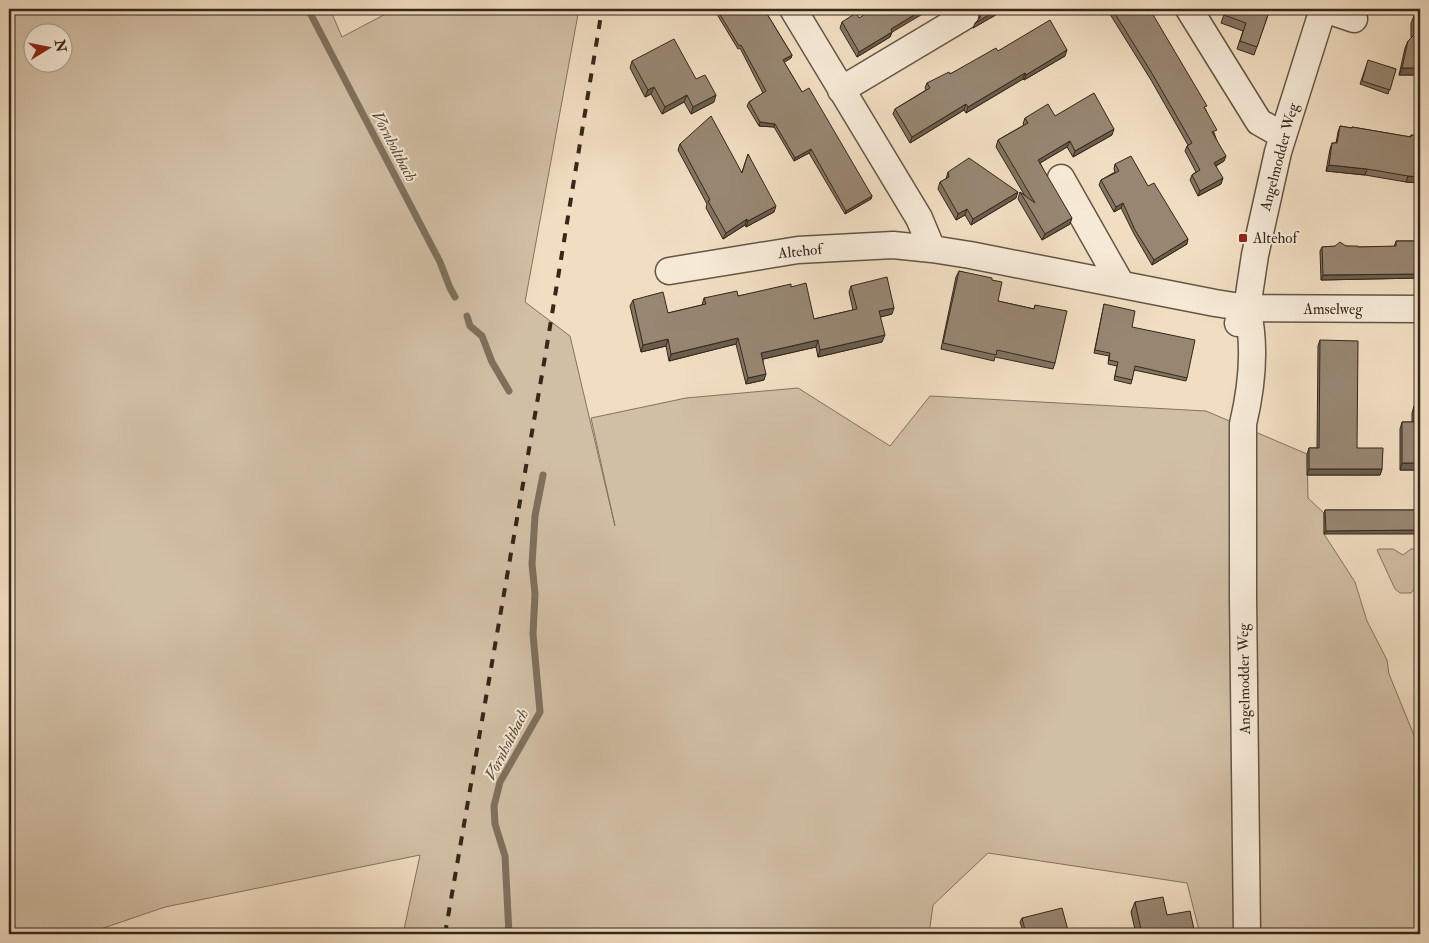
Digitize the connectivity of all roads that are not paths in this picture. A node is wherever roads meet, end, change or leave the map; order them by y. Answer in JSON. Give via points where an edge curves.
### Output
{"nodes":[{"id":1,"x":793,"y":9,"type":"edge"},
{"id":2,"x":1189,"y":9,"type":"edge"},
{"id":3,"x":1324,"y":9,"type":"edge"},
{"id":4,"x":965,"y":16,"type":"dead end"},
{"id":5,"x":1354,"y":19,"type":"dead end"},
{"id":6,"x":841,"y":90,"type":"junction"},
{"id":7,"x":1282,"y":135,"type":"junction"},
{"id":8,"x":1061,"y":178,"type":"dead end"},
{"id":9,"x":932,"y":249,"type":"junction"},
{"id":10,"x":669,"y":271,"type":"dead end"},
{"id":11,"x":1121,"y":284,"type":"junction"},
{"id":12,"x":1246,"y":308,"type":"junction"},
{"id":13,"x":1420,"y":309,"type":"edge"},
{"id":14,"x":1247,"y":934,"type":"edge"}],
"edges":[{"from":1,"to":6,"type":"street"},
{"from":2,"to":7,"type":"street","via":[[1259,122]]},
{"from":3,"to":5,"type":"street","name":"Angelmodder Weg"},
{"from":3,"to":7,"type":"street","name":"Angelmodder Weg"},
{"from":4,"to":6,"type":"street"},
{"from":6,"to":9,"type":"street","via":[[919,218]]},
{"from":7,"to":12,"type":"street","name":"Angelmodder Weg"},
{"from":8,"to":11,"type":"street"},
{"from":9,"to":10,"type":"street","name":"Altehof","via":[[893,245],[798,250]]},
{"from":9,"to":11,"type":"street","name":"Altehof"},
{"from":11,"to":12,"type":"street","name":"Altehof"},
{"from":12,"to":13,"type":"street","name":"Amselweg"},
{"from":12,"to":14,"type":"street","name":"Angelmodder Weg","via":[[1235,333],[1232,375],[1243,424]]}]}
